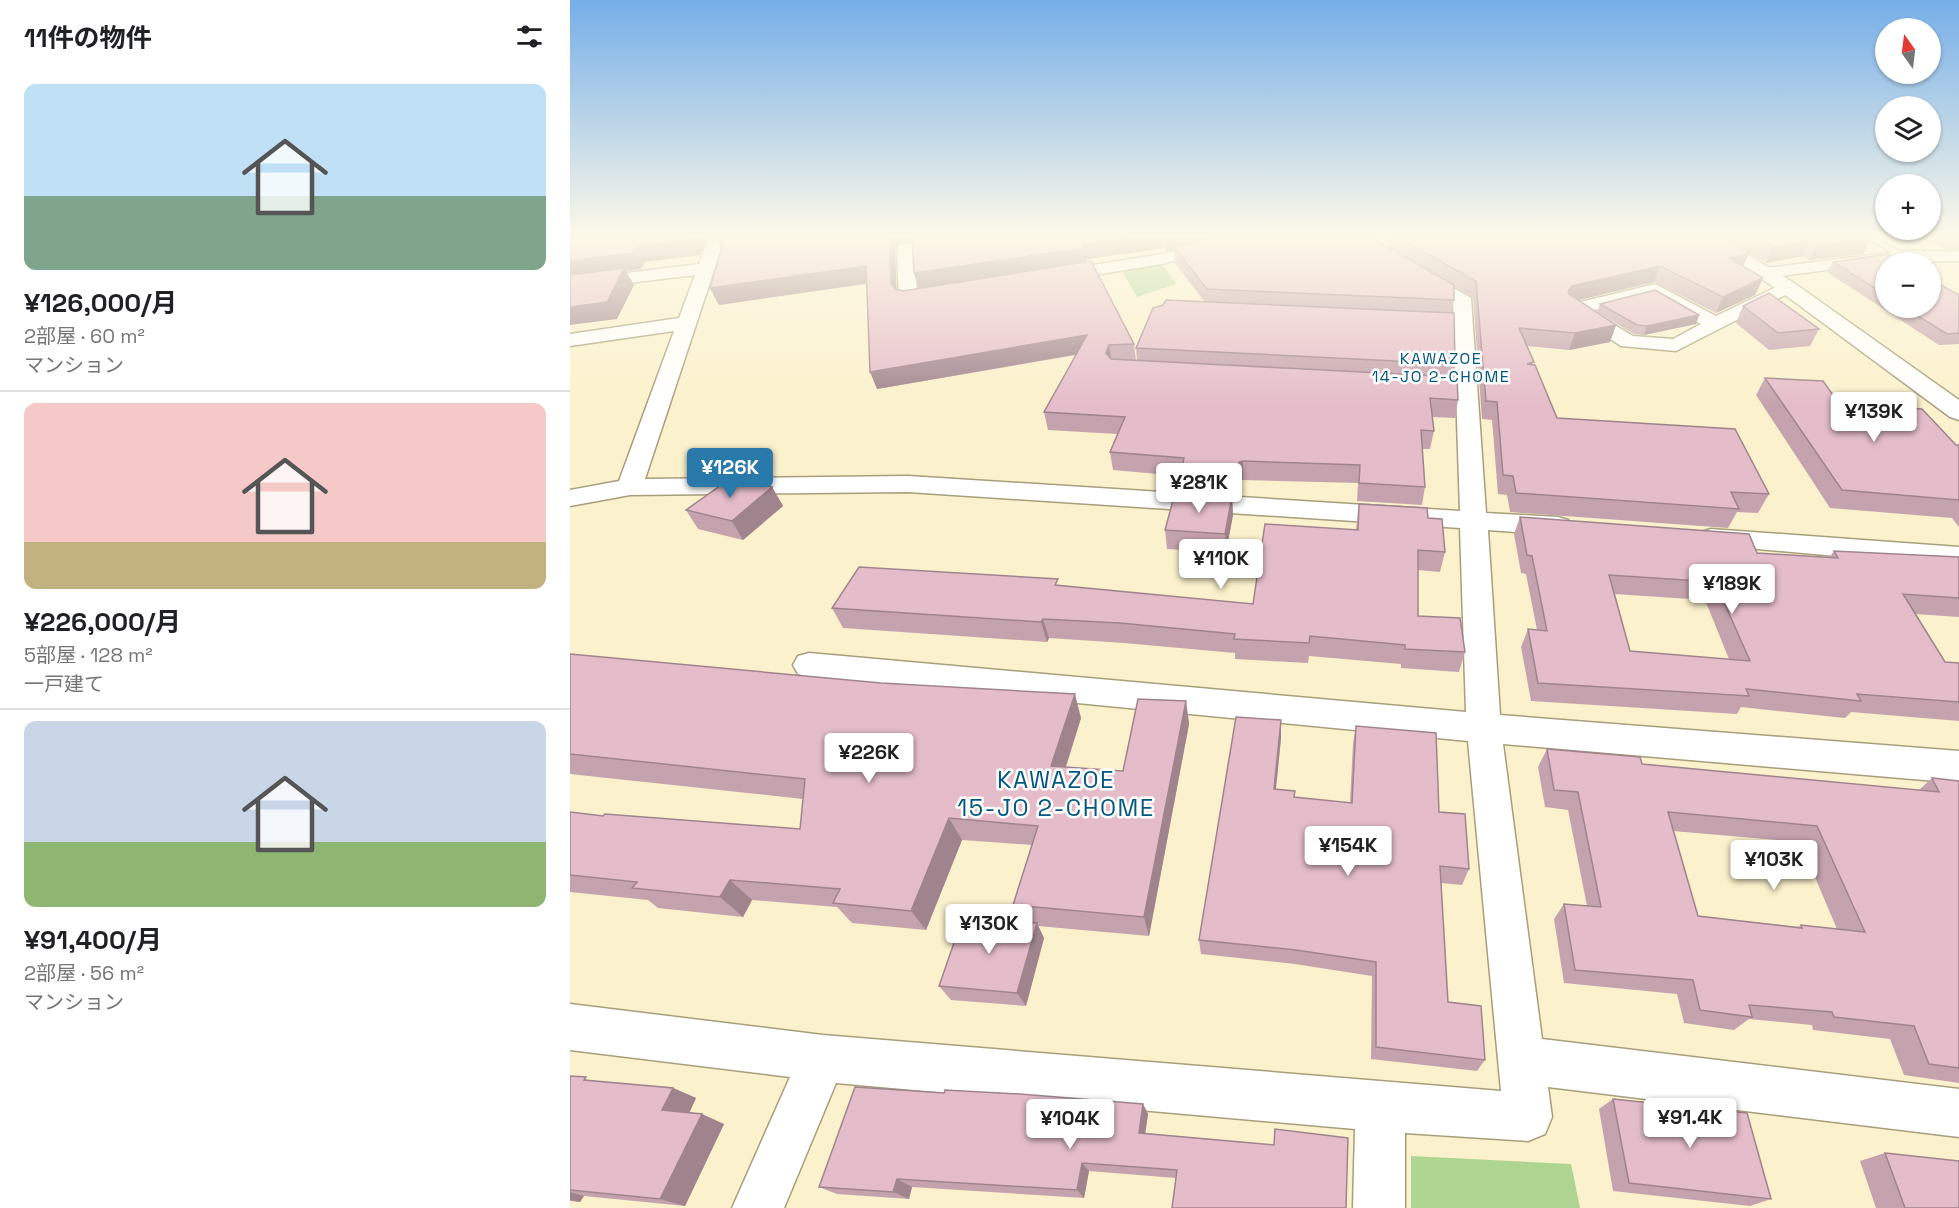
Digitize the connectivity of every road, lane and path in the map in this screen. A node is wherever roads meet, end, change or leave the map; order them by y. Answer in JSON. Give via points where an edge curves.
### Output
{"nodes":[{"id":1,"x":696,"y":293,"type":"edge"},
{"id":2,"x":908,"y":293,"type":"edge"},
{"id":3,"x":945,"y":293,"type":"edge"},
{"id":4,"x":1454,"y":293,"type":"edge"},
{"id":5,"x":1641,"y":293,"type":"edge"},
{"id":6,"x":1661,"y":293,"type":"edge"},
{"id":7,"x":1775,"y":293,"type":"edge"},
{"id":8,"x":1797,"y":293,"type":"edge"},
{"id":9,"x":687,"y":324,"type":"junction"},
{"id":10,"x":1715,"y":324,"type":"junction"},
{"id":11,"x":570,"y":340,"type":"edge"},
{"id":12,"x":1443,"y":386,"type":"edge"},
{"id":13,"x":1467,"y":387,"type":"junction"},
{"id":14,"x":1959,"y":412,"type":"edge"},
{"id":15,"x":630,"y":487,"type":"junction"},
{"id":16,"x":570,"y":498,"type":"edge"},
{"id":17,"x":1474,"y":520,"type":"junction"},
{"id":18,"x":1580,"y":528,"type":"edge"},
{"id":19,"x":1687,"y":536,"type":"edge"},
{"id":20,"x":1959,"y":557,"type":"edge"},
{"id":21,"x":809,"y":665,"type":"dead end"},
{"id":22,"x":1484,"y":728,"type":"junction"},
{"id":23,"x":1959,"y":767,"type":"edge"},
{"id":24,"x":570,"y":1027,"type":"edge"},
{"id":25,"x":823,"y":1058,"type":"junction"},
{"id":26,"x":1522,"y":1060,"type":"junction"},
{"id":27,"x":1380,"y":1107,"type":"junction"},
{"id":28,"x":1959,"y":1113,"type":"edge"},
{"id":29,"x":758,"y":1208,"type":"edge"},
{"id":30,"x":1379,"y":1208,"type":"edge"}],
"edges":[{"from":1,"to":9,"type":"street"},
{"from":2,"to":3,"type":"street","via":[[908,299]]},
{"from":4,"to":13,"type":"street","via":[[1462,298],[1458,322]]},
{"from":5,"to":10,"type":"street","via":[[1575,309],[1628,342],[1676,345]]},
{"from":6,"to":10,"type":"street"},
{"from":7,"to":10,"type":"street"},
{"from":8,"to":14,"type":"highway"},
{"from":9,"to":11,"type":"street"},
{"from":9,"to":15,"type":"street"},
{"from":12,"to":13,"type":"street"},
{"from":13,"to":17,"type":"street"},
{"from":15,"to":16,"type":"street"},
{"from":15,"to":17,"type":"street","via":[[908,484]]},
{"from":17,"to":18,"type":"street"},
{"from":17,"to":22,"type":"street"},
{"from":19,"to":20,"type":"street"},
{"from":21,"to":22,"type":"street"},
{"from":22,"to":23,"type":"street"},
{"from":22,"to":26,"type":"street"},
{"from":24,"to":25,"type":"street"},
{"from":25,"to":27,"type":"street"},
{"from":25,"to":29,"type":"street"},
{"from":26,"to":27,"type":"street","via":[[1528,1117]]},
{"from":26,"to":28,"type":"street"},
{"from":27,"to":30,"type":"street"}]}
